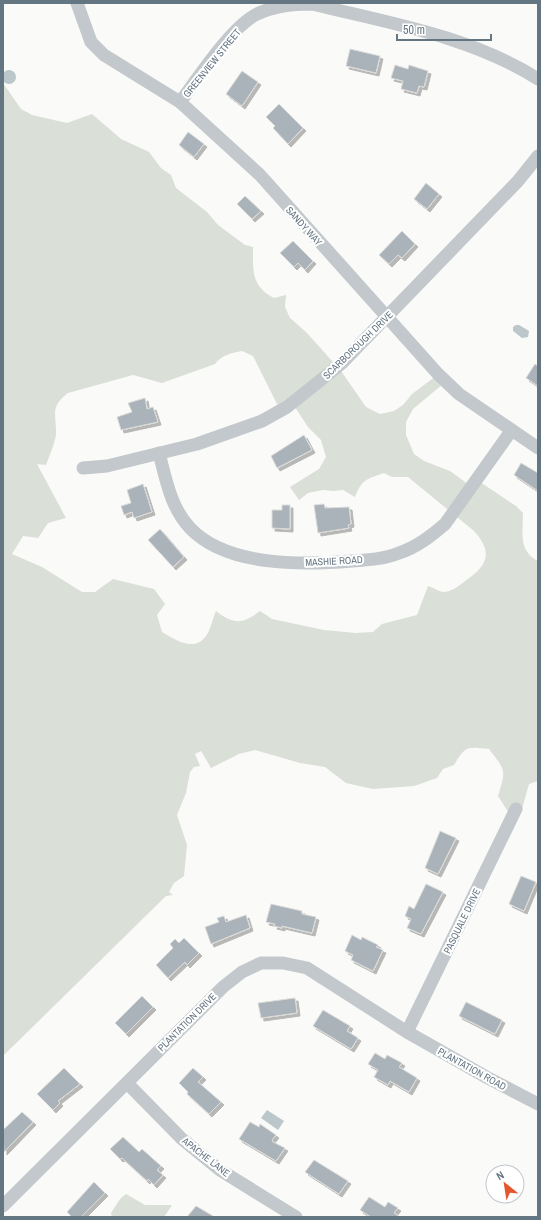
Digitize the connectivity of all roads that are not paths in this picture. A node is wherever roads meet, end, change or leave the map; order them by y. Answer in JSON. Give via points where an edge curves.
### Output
{"nodes":[{"id":1,"x":77,"y":3,"type":"edge"},
{"id":2,"x":538,"y":79,"type":"edge"},
{"id":3,"x":180,"y":102,"type":"junction"},
{"id":4,"x":538,"y":156,"type":"edge"},
{"id":5,"x":387,"y":318,"type":"junction"},
{"id":6,"x":511,"y":432,"type":"junction"},
{"id":7,"x":538,"y":448,"type":"edge"},
{"id":8,"x":159,"y":454,"type":"junction"},
{"id":9,"x":83,"y":468,"type":"dead end"},
{"id":10,"x":516,"y":809,"type":"dead end"},
{"id":11,"x":407,"y":1032,"type":"junction"},
{"id":12,"x":127,"y":1083,"type":"junction"},
{"id":13,"x":538,"y":1104,"type":"edge"},
{"id":14,"x":3,"y":1206,"type":"edge"},
{"id":15,"x":296,"y":1217,"type":"edge"}],
"edges":[{"from":1,"to":3,"type":"street","name":"SANDY WAY","via":[[91,42],[104,55]]},
{"from":2,"to":3,"type":"street","name":"GREENVIEW STREET","via":[[497,56],[441,35],[312,4],[294,4],[256,14],[242,26]]},
{"from":3,"to":5,"type":"street","name":"SANDY WAY","via":[[260,175]]},
{"from":4,"to":5,"type":"street","name":"SCARBOROUGH DRIVE","via":[[513,187]]},
{"from":5,"to":6,"type":"street","name":"SANDY WAY","via":[[459,394]]},
{"from":5,"to":8,"type":"street","name":"SCARBOROUGH DRIVE","via":[[342,363],[287,407],[262,421],[226,435]]},
{"from":6,"to":7,"type":"street","name":"SANDY WAY"},
{"from":6,"to":8,"type":"street","name":"MASHIE ROAD","via":[[445,524],[417,546],[376,559],[322,564],[286,562],[236,554],[198,536],[181,517],[175,505]]},
{"from":8,"to":9,"type":"street","name":"SCARBOROUGH DRIVE","via":[[107,466]]},
{"from":10,"to":11,"type":"street","name":"PASQUALE DRIVE"},
{"from":11,"to":12,"type":"street","name":"PLANTATION DRIVE","via":[[307,968],[283,963],[261,963],[242,972],[223,987]]},
{"from":11,"to":13,"type":"street","name":"PLANTATION ROAD"},
{"from":12,"to":14,"type":"street","name":"PLANTATION DRIVE"},
{"from":12,"to":15,"type":"street","name":"APACHE LANE","via":[[182,1139],[220,1170]]}]}
